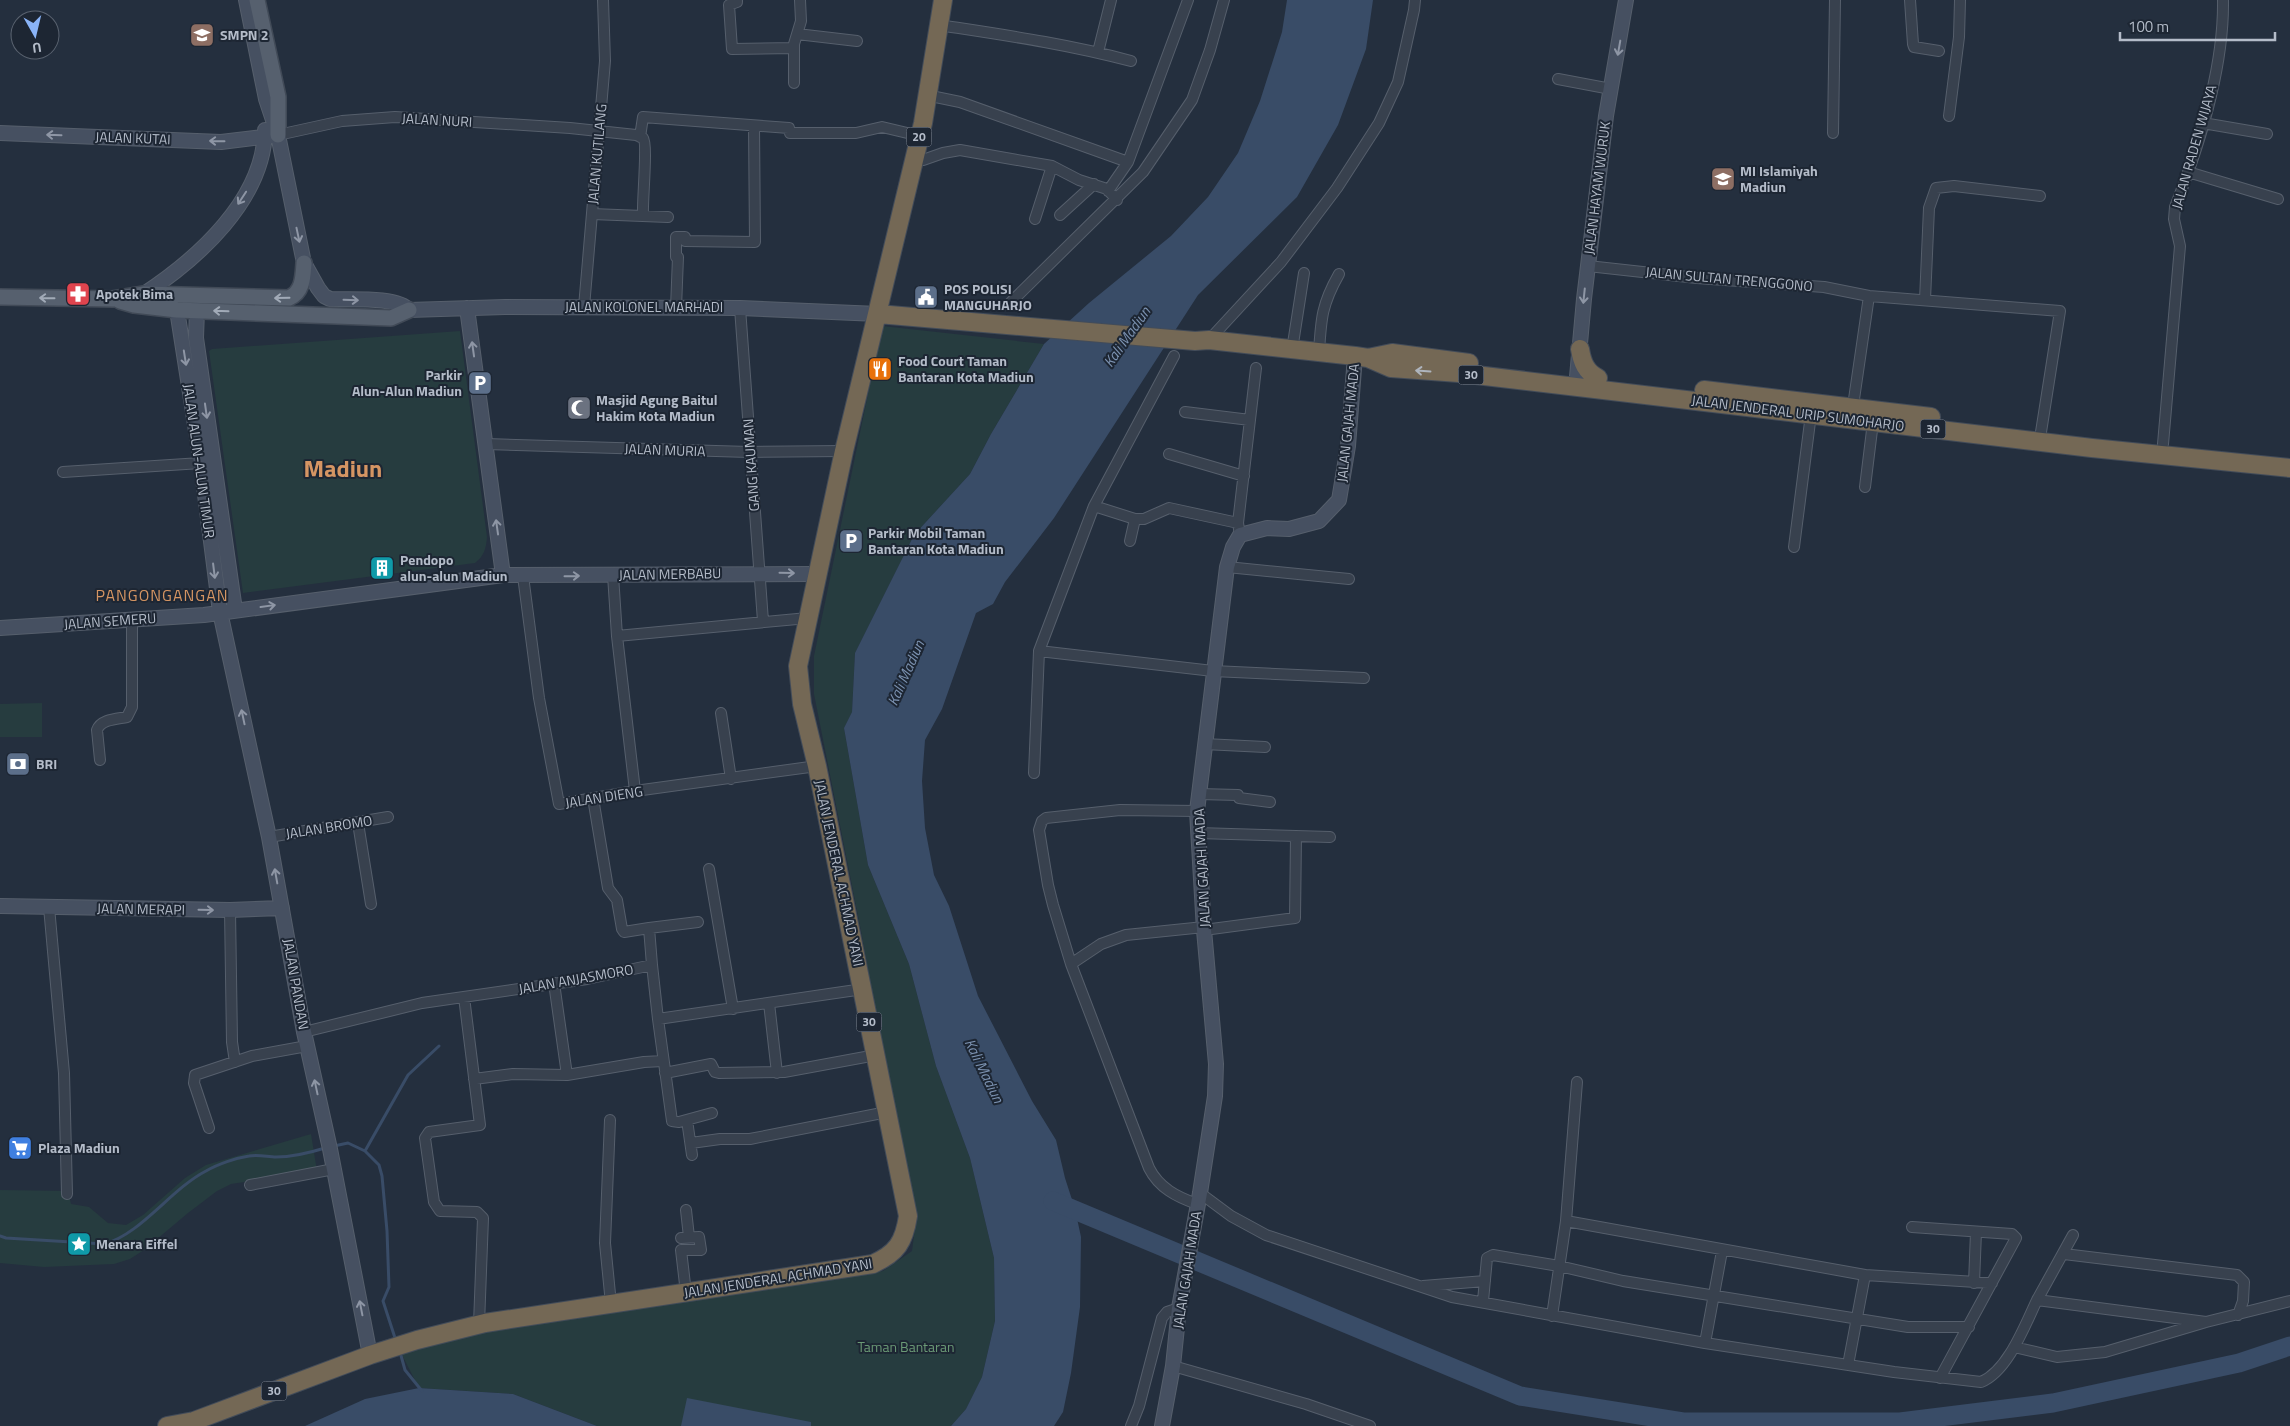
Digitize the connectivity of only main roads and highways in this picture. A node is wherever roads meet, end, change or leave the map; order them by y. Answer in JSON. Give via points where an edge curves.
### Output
{"nodes":[{"id":1,"x":257,"y":0,"type":"edge"},
{"id":2,"x":943,"y":0,"type":"edge"},
{"id":3,"x":271,"y":136,"type":"road end"},
{"id":4,"x":304,"y":263,"type":"road end"},
{"id":5,"x":0,"y":297,"type":"edge"},
{"id":6,"x":114,"y":299,"type":"junction"},
{"id":7,"x":409,"y":310,"type":"road end"},
{"id":8,"x":882,"y":314,"type":"junction"},
{"id":9,"x":1580,"y":349,"type":"road end"},
{"id":10,"x":1598,"y":378,"type":"junction"},
{"id":11,"x":1577,"y":382,"type":"junction"},
{"id":12,"x":2290,"y":457,"type":"edge"},
{"id":13,"x":2290,"y":468,"type":"edge"},
{"id":14,"x":167,"y":1426,"type":"edge"}],
"edges":[{"from":1,"to":3,"type":"main road","via":[[278,97]]},
{"from":2,"to":8,"type":"highway","number":"20","via":[[920,136]]},
{"from":4,"to":6,"type":"main road","one_way":true,"via":[[299,290],[289,298],[144,294]]},
{"from":6,"to":5,"type":"main road","one_way":true},
{"from":7,"to":6,"type":"main road","name":"JALAN KOLONEL MARHADI","one_way":true,"via":[[391,318],[287,315],[177,310]]},
{"from":8,"to":11,"type":"highway","name":"JALAN JENDERAL URIP SUMOHARJO","number":"30","via":[[1202,340],[1361,357],[1392,353]]},
{"from":8,"to":14,"type":"highway","name":"JALAN JENDERAL ACHMAD YANI","number":"30","via":[[844,450],[798,666],[799,684],[908,1216],[900,1244],[889,1257],[873,1264],[479,1324],[416,1340],[194,1421]]},
{"from":9,"to":10,"type":"highway","via":[[1584,365]]},
{"from":10,"to":11,"type":"highway","name":"JALAN JENDERAL URIP SUMOHARJO","number":"30"},
{"from":10,"to":12,"type":"highway","name":"JALAN JENDERAL URIP SUMOHARJO","number":"30","via":[[1853,406],[2041,432]]},
{"from":11,"to":13,"type":"highway","name":"JALAN JENDERAL URIP SUMOHARJO","number":"30","via":[[1873,422]]}]}
